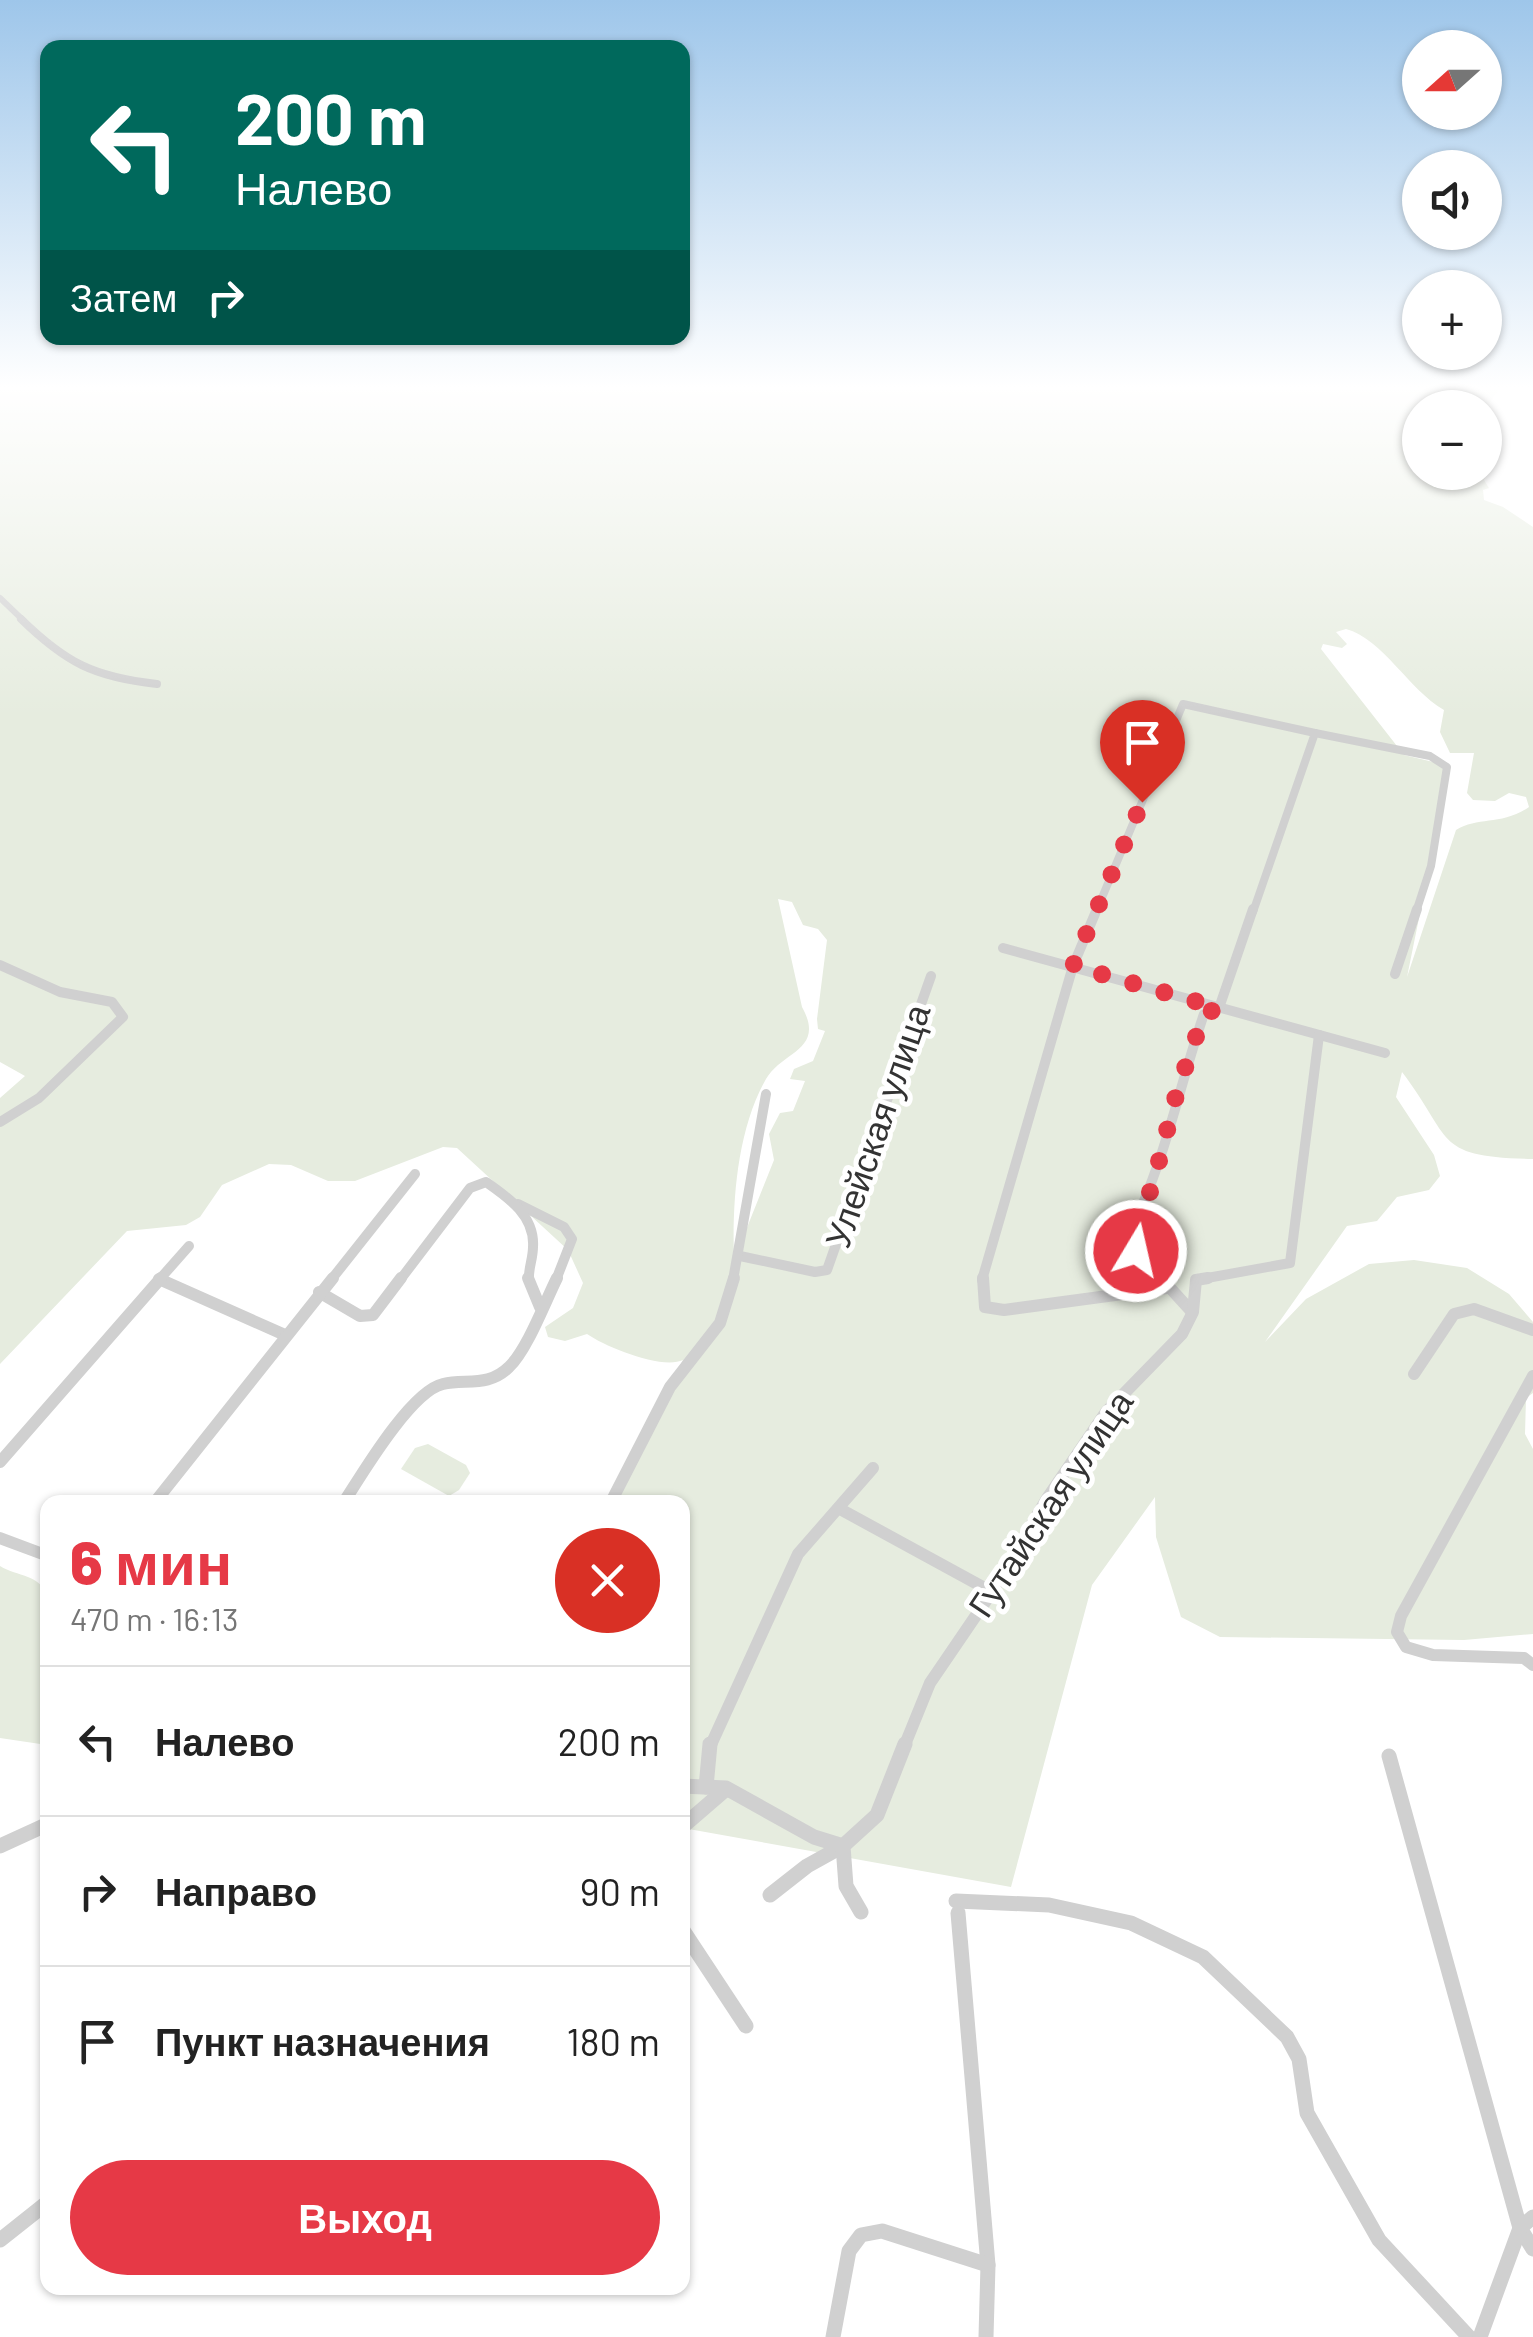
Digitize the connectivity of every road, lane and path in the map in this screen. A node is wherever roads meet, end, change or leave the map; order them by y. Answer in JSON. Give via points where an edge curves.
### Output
{"nodes":[{"id":1,"x":0,"y":598,"type":"edge"},
{"id":2,"x":157,"y":684,"type":"dead end"},
{"id":3,"x":1315,"y":733,"type":"junction"},
{"id":4,"x":1003,"y":948,"type":"dead end"},
{"id":5,"x":0,"y":965,"type":"edge"},
{"id":6,"x":1073,"y":966,"type":"junction"},
{"id":7,"x":1395,"y":974,"type":"dead end"},
{"id":8,"x":931,"y":976,"type":"dead end"},
{"id":9,"x":1219,"y":1008,"type":"junction"},
{"id":10,"x":1319,"y":1035,"type":"junction"},
{"id":11,"x":1386,"y":1052,"type":"dead end"},
{"id":12,"x":766,"y":1094,"type":"dead end"},
{"id":13,"x":0,"y":1122,"type":"edge"},
{"id":14,"x":415,"y":1174,"type":"dead end"},
{"id":15,"x":518,"y":1204,"type":"junction"},
{"id":16,"x":190,"y":1246,"type":"dead end"},
{"id":17,"x":740,"y":1256,"type":"junction"},
{"id":18,"x":159,"y":1279,"type":"junction"},
{"id":19,"x":1167,"y":1288,"type":"junction"},
{"id":20,"x":319,"y":1292,"type":"junction"},
{"id":21,"x":540,"y":1308,"type":"junction"},
{"id":22,"x":1193,"y":1312,"type":"junction"},
{"id":23,"x":1533,"y":1330,"type":"edge"},
{"id":24,"x":286,"y":1335,"type":"junction"},
{"id":25,"x":1414,"y":1374,"type":"dead end"},
{"id":26,"x":1533,"y":1376,"type":"edge"},
{"id":27,"x":0,"y":1462,"type":"edge"},
{"id":28,"x":873,"y":1468,"type":"dead end"},
{"id":29,"x":160,"y":1495,"type":"edge"},
{"id":30,"x":348,"y":1495,"type":"edge"},
{"id":31,"x":615,"y":1495,"type":"edge"},
{"id":32,"x":840,"y":1509,"type":"junction"},
{"id":33,"x":0,"y":1538,"type":"edge"},
{"id":34,"x":40,"y":1553,"type":"edge"},
{"id":35,"x":992,"y":1592,"type":"junction"},
{"id":36,"x":1533,"y":1665,"type":"edge"},
{"id":37,"x":1389,"y":1756,"type":"dead end"},
{"id":38,"x":690,"y":1786,"type":"edge"},
{"id":39,"x":706,"y":1787,"type":"junction"},
{"id":40,"x":726,"y":1788,"type":"junction"},
{"id":41,"x":690,"y":1820,"type":"edge"},
{"id":42,"x":40,"y":1828,"type":"edge"},
{"id":43,"x":0,"y":1846,"type":"edge"},
{"id":44,"x":844,"y":1846,"type":"junction"},
{"id":45,"x":770,"y":1895,"type":"dead end"},
{"id":46,"x":861,"y":1912,"type":"dead end"},
{"id":47,"x":690,"y":1942,"type":"edge"},
{"id":48,"x":746,"y":2026,"type":"dead end"},
{"id":49,"x":40,"y":2208,"type":"edge"},
{"id":50,"x":1527,"y":2223,"type":"edge"},
{"id":51,"x":0,"y":2240,"type":"edge"},
{"id":52,"x":1533,"y":2249,"type":"edge"},
{"id":53,"x":988,"y":2266,"type":"junction"},
{"id":54,"x":833,"y":2337,"type":"edge"},
{"id":55,"x":986,"y":2337,"type":"edge"},
{"id":56,"x":1469,"y":2337,"type":"edge"},
{"id":57,"x":1480,"y":2337,"type":"edge"}],
"edges":[{"from":1,"to":2,"type":"street","via":[[72,666],[110,680]]},
{"from":3,"to":6,"type":"street","via":[[1182,704]]},
{"from":3,"to":7,"type":"street","via":[[1430,756],[1447,767],[1431,866]]},
{"from":3,"to":9,"type":"street"},
{"from":4,"to":6,"type":"street"},
{"from":5,"to":13,"type":"street","via":[[60,992],[112,1002],[123,1017],[39,1098]]},
{"from":6,"to":9,"type":"street"},
{"from":6,"to":19,"type":"street","via":[[981,1284],[985,1306],[1004,1310]]},
{"from":8,"to":17,"type":"street","name":"Улейская улица","via":[[827,1270]]},
{"from":9,"to":10,"type":"street"},
{"from":9,"to":19,"type":"street","via":[[1204,1014],[1152,1188],[1130,1231],[1136,1251]]},
{"from":10,"to":11,"type":"street"},
{"from":10,"to":22,"type":"street","name":"Гутайская улица","via":[[1290,1264],[1196,1280]]},
{"from":12,"to":17,"type":"street"},
{"from":14,"to":20,"type":"street"},
{"from":15,"to":20,"type":"street","via":[[486,1182],[470,1188],[373,1315],[360,1316]]},
{"from":15,"to":21,"type":"street","via":[[536,1250],[527,1276]]},
{"from":15,"to":21,"type":"street","via":[[564,1227],[572,1239]]},
{"from":16,"to":18,"type":"street"},
{"from":17,"to":31,"type":"street","via":[[720,1323],[670,1386]]},
{"from":18,"to":24,"type":"street"},
{"from":18,"to":27,"type":"street"},
{"from":19,"to":22,"type":"street"},
{"from":20,"to":24,"type":"street"},
{"from":21,"to":30,"type":"street","via":[[512,1366],[489,1381],[439,1384],[408,1410]]},
{"from":22,"to":35,"type":"street","name":"Гутайская улица","via":[[1182,1334],[1106,1412]]},
{"from":23,"to":25,"type":"street","via":[[1474,1309],[1454,1314]]},
{"from":24,"to":29,"type":"street"},
{"from":26,"to":36,"type":"street","via":[[1397,1632],[1406,1647],[1433,1655],[1524,1658]]},
{"from":28,"to":32,"type":"street"},
{"from":32,"to":35,"type":"street"},
{"from":32,"to":39,"type":"street","via":[[798,1554],[710,1742]]},
{"from":33,"to":34,"type":"street"},
{"from":35,"to":44,"type":"street","name":"Гутайская улица","via":[[930,1683],[878,1815]]},
{"from":37,"to":50,"type":"street"},
{"from":38,"to":39,"type":"street"},
{"from":39,"to":40,"type":"street"},
{"from":40,"to":41,"type":"street"},
{"from":40,"to":44,"type":"street","via":[[814,1837]]},
{"from":42,"to":43,"type":"street"},
{"from":44,"to":45,"type":"street"},
{"from":44,"to":46,"type":"street","via":[[846,1886]]},
{"from":47,"to":48,"type":"street"},
{"from":49,"to":51,"type":"street"},
{"from":50,"to":52,"type":"street"},
{"from":50,"to":57,"type":"street"},
{"from":53,"to":54,"type":"street","via":[[882,2231],[861,2235],[849,2251]]},
{"from":53,"to":55,"type":"street"},
{"from":53,"to":56,"type":"street","via":[[957,1907],[1048,1905],[1131,1924],[1203,1957],[1287,2037],[1299,2059],[1307,2113],[1379,2240]]}]}
